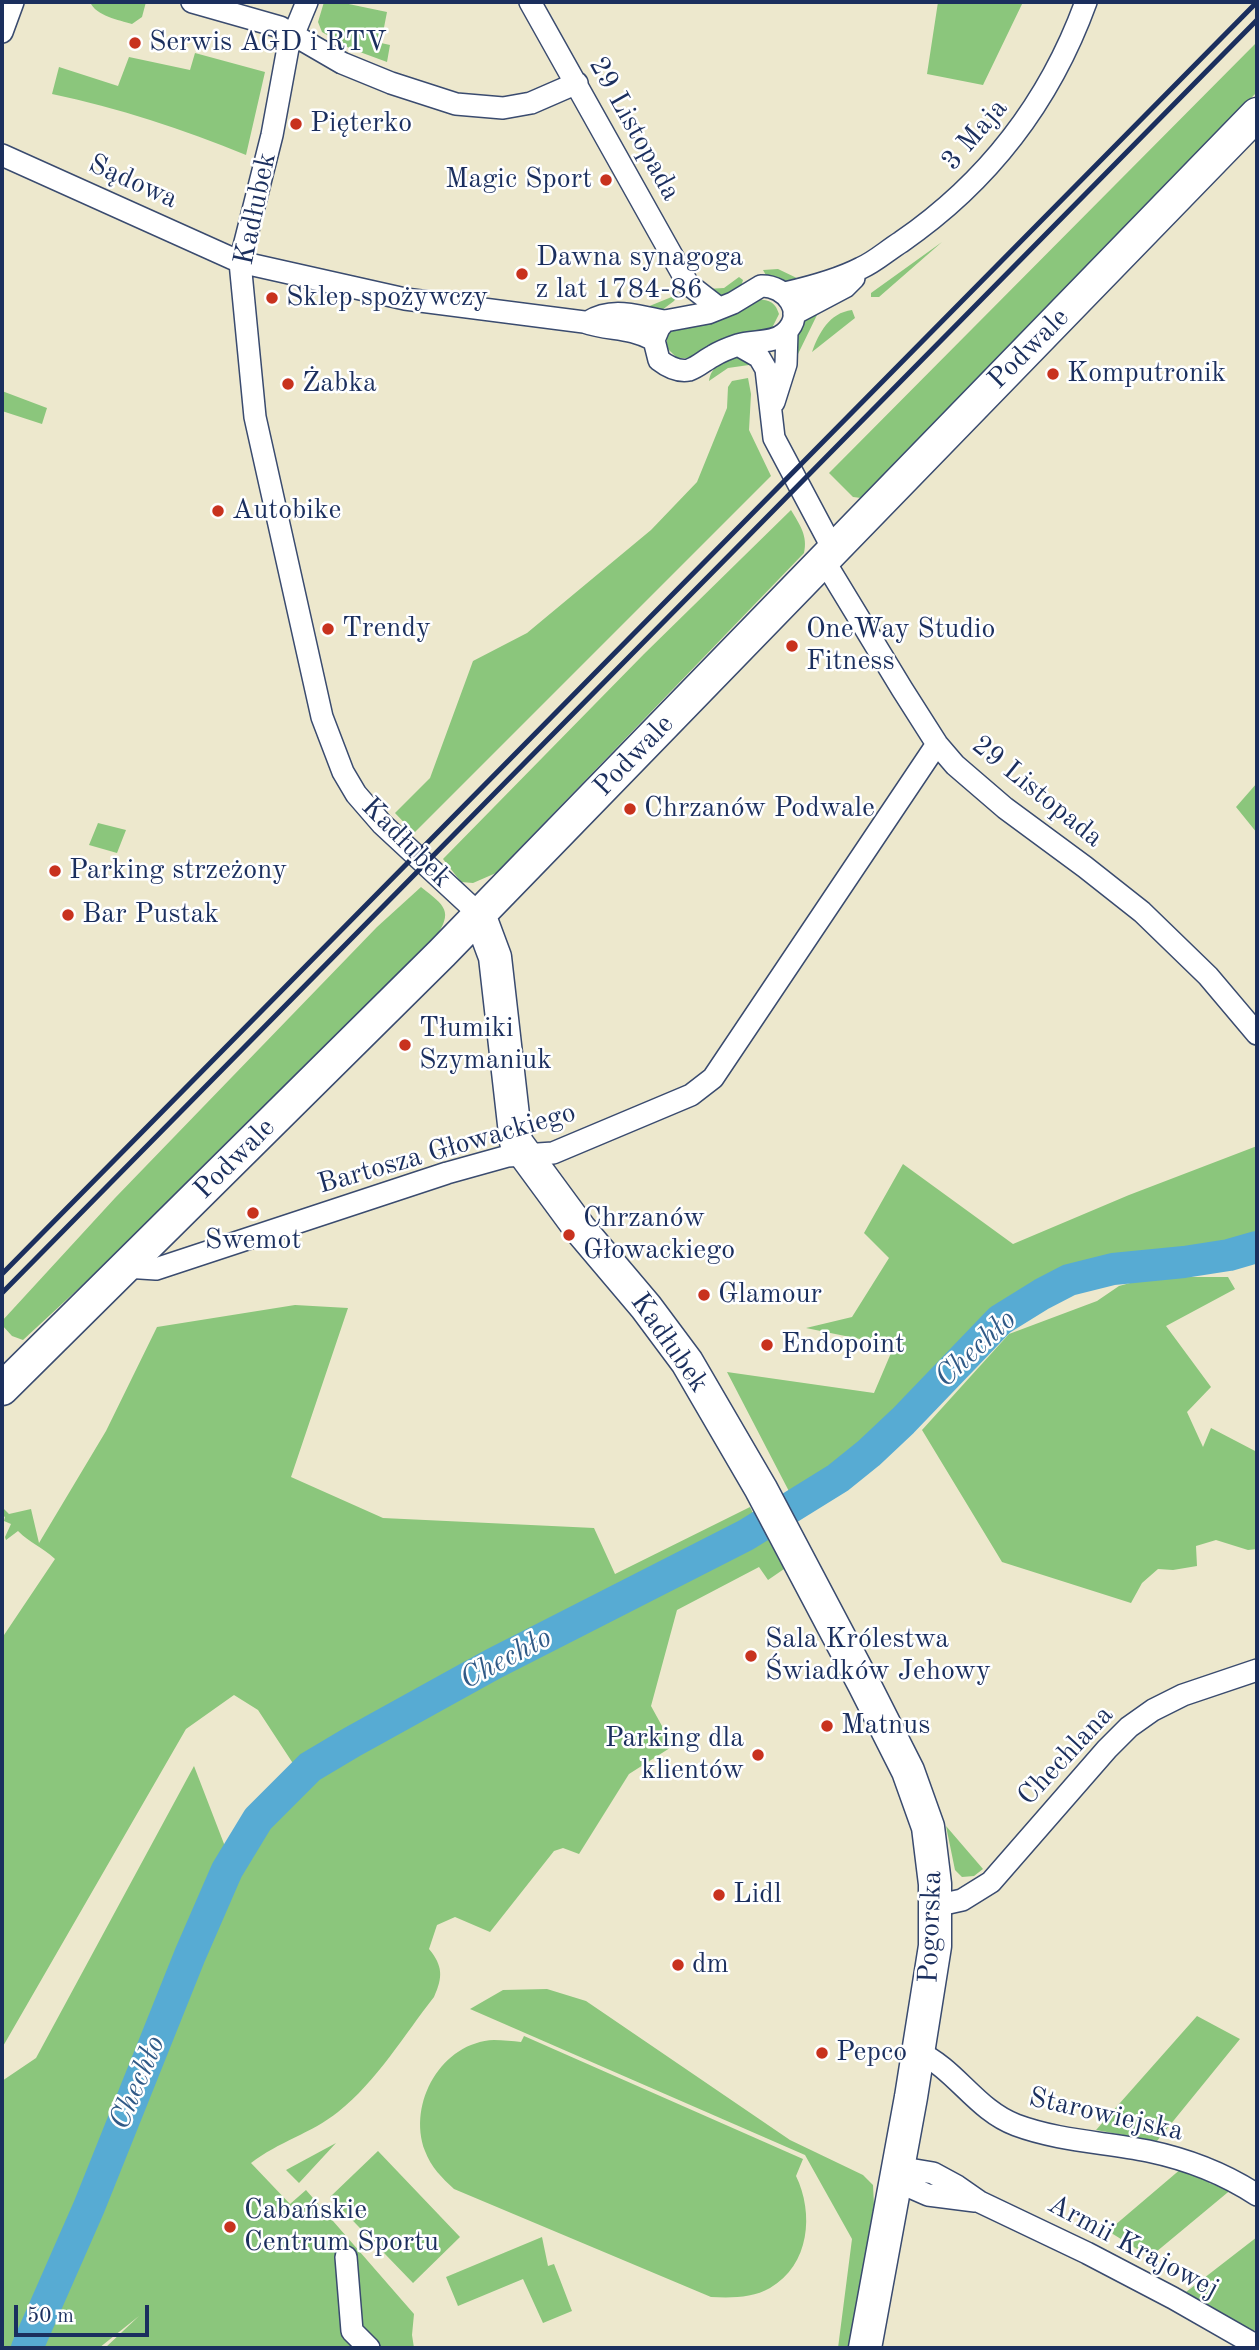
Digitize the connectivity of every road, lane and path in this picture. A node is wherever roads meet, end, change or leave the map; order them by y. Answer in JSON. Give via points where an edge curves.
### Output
{"nodes":[{"id":1,"x":13,"y":2,"type":"edge"},
{"id":2,"x":192,"y":2,"type":"edge"},
{"id":3,"x":307,"y":2,"type":"edge"},
{"id":4,"x":530,"y":2,"type":"edge"},
{"id":5,"x":1086,"y":2,"type":"edge"},
{"id":6,"x":2,"y":32,"type":"edge"},
{"id":7,"x":295,"y":34,"type":"junction"},
{"id":8,"x":577,"y":83,"type":"junction"},
{"id":9,"x":1257,"y":115,"type":"edge"},
{"id":10,"x":2,"y":155,"type":"edge"},
{"id":11,"x":240,"y":262,"type":"junction"},
{"id":12,"x":862,"y":268,"type":"junction"},
{"id":13,"x":688,"y":284,"type":"junction"},
{"id":14,"x":785,"y":293,"type":"junction"},
{"id":15,"x":719,"y":308,"type":"junction"},
{"id":16,"x":670,"y":319,"type":"junction"},
{"id":17,"x":586,"y":323,"type":"junction"},
{"id":18,"x":790,"y":323,"type":"junction"},
{"id":19,"x":654,"y":340,"type":"junction"},
{"id":20,"x":738,"y":345,"type":"junction"},
{"id":21,"x":771,"y":411,"type":"junction"},
{"id":22,"x":828,"y":554,"type":"junction"},
{"id":23,"x":937,"y":744,"type":"junction"},
{"id":24,"x":480,"y":914,"type":"junction"},
{"id":25,"x":1257,"y":1034,"type":"edge"},
{"id":26,"x":523,"y":1154,"type":"junction"},
{"id":27,"x":125,"y":1267,"type":"junction"},
{"id":28,"x":2,"y":1389,"type":"edge"},
{"id":29,"x":785,"y":1534,"type":"joint"},
{"id":30,"x":1257,"y":1670,"type":"edge"},
{"id":31,"x":935,"y":1906,"type":"junction"},
{"id":32,"x":918,"y":2052,"type":"junction"},
{"id":33,"x":897,"y":2173,"type":"junction"},
{"id":34,"x":1257,"y":2195,"type":"edge"},
{"id":35,"x":346,"y":2257,"type":"dead end"},
{"id":36,"x":1257,"y":2346,"type":"edge"},
{"id":37,"x":369,"y":2348,"type":"edge"},
{"id":38,"x":865,"y":2348,"type":"edge"}],
"edges":[{"from":1,"to":6,"type":"street"},
{"from":2,"to":7,"type":"street"},
{"from":3,"to":7,"type":"street","name":"Kadłubek"},
{"from":4,"to":8,"type":"street","name":"29 Listopada"},
{"from":5,"to":12,"type":"street","name":"3 Maja","via":[[1048,86],[1000,155],[940,213]]},
{"from":7,"to":8,"type":"street","via":[[342,63],[456,104],[503,108],[531,103]]},
{"from":7,"to":11,"type":"street","name":"Kadłubek","via":[[288,48]]},
{"from":8,"to":13,"type":"street","name":"29 Listopada"},
{"from":9,"to":22,"type":"street","name":"Podwale"},
{"from":10,"to":11,"type":"street","name":"Sądowa"},
{"from":11,"to":17,"type":"street","via":[[405,299]]},
{"from":11,"to":24,"type":"street","name":"Kadłubek","via":[[256,417],[322,717],[356,794],[392,835]]},
{"from":12,"to":14,"type":"street","name":"3 Maja"},
{"from":12,"to":18,"type":"street","name":"3 Maja","via":[[845,287]]},
{"from":13,"to":15,"type":"street","name":"29 Listopada"},
{"from":13,"to":16,"type":"street"},
{"from":14,"to":15,"type":"street","name":"3 Maja","via":[[761,286]]},
{"from":14,"to":18,"type":"street","via":[[793,306]]},
{"from":15,"to":16,"type":"street","name":"3 Maja"},
{"from":16,"to":17,"type":"street","via":[[621,312],[599,315]]},
{"from":16,"to":19,"type":"street","via":[[659,327]]},
{"from":17,"to":19,"type":"street","via":[[628,329]]},
{"from":18,"to":20,"type":"street","name":"3 Maja","via":[[779,338]]},
{"from":18,"to":21,"type":"street","name":"29 Listopada","via":[[786,364]]},
{"from":19,"to":20,"type":"street","name":"3 Maja","via":[[659,360],[676,370],[690,369]]},
{"from":20,"to":21,"type":"street","name":"29 Listopada","via":[[762,361]]},
{"from":21,"to":22,"type":"street","name":"29 Listopada","via":[[774,438]]},
{"from":22,"to":23,"type":"street","name":"29 Listopada"},
{"from":22,"to":24,"type":"street","name":"Podwale"},
{"from":23,"to":25,"type":"street","name":"29 Listopada","via":[[1004,808],[1142,912],[1208,976]]},
{"from":23,"to":26,"type":"street","name":"Bartosza Głowackiego","via":[[713,1078],[691,1094],[553,1153]]},
{"from":24,"to":26,"type":"street","name":"Kadłubek","via":[[495,957],[512,1124]]},
{"from":24,"to":27,"type":"street","name":"Podwale"},
{"from":26,"to":27,"type":"street","name":"Bartosza Głowackiego","via":[[447,1173],[156,1269]]},
{"from":26,"to":29,"type":"street","name":"Kadłubek","via":[[672,1339]]},
{"from":27,"to":28,"type":"street","name":"Podwale"},
{"from":29,"to":31,"type":"street","name":"Pogorska","via":[[908,1771],[928,1827]]},
{"from":30,"to":31,"type":"street","name":"Chechlana","via":[[1183,1695],[1129,1727],[991,1882],[962,1900]]},
{"from":31,"to":32,"type":"street","name":"Pogorska","via":[[936,1946]]},
{"from":32,"to":33,"type":"street","name":"Pogorska"},
{"from":32,"to":34,"type":"street","name":"Starowiejska","via":[[946,2068],[975,2098],[1013,2124],[1193,2163]]},
{"from":33,"to":36,"type":"street","name":"Armii Krajowej","via":[[912,2188],[928,2194],[980,2202],[1161,2291]]},
{"from":33,"to":38,"type":"street","name":"Pogorska"},
{"from":35,"to":37,"type":"street","via":[[352,2331]]}]}
